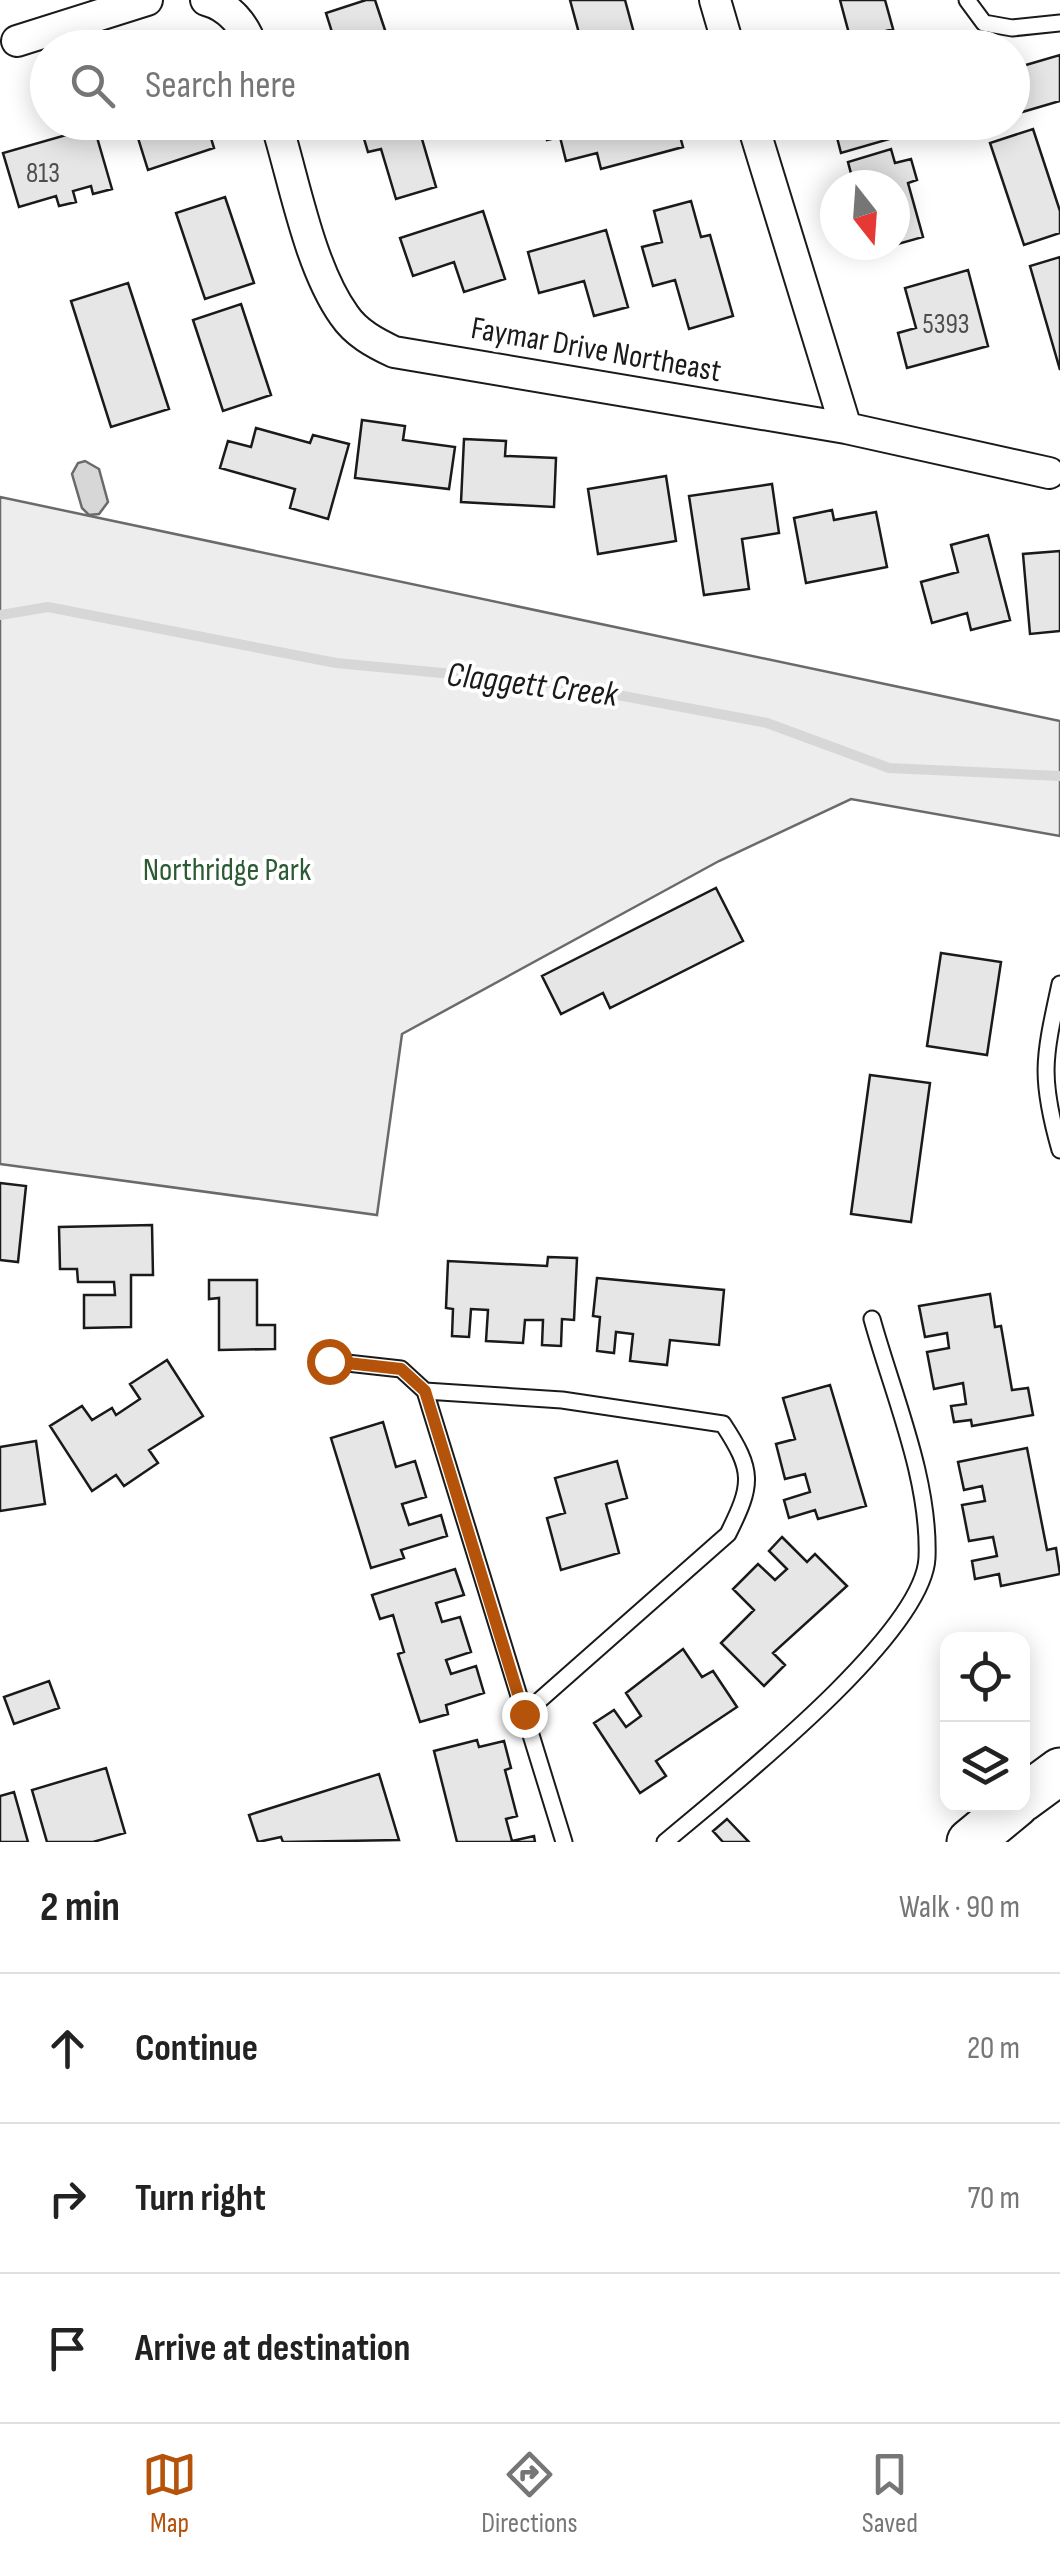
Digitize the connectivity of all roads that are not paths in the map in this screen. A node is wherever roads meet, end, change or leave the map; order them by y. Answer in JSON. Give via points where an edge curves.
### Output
{"nodes":[{"id":1,"x":146,"y":0,"type":"edge"},
{"id":2,"x":206,"y":0,"type":"edge"},
{"id":3,"x":715,"y":0,"type":"edge"},
{"id":4,"x":967,"y":0,"type":"edge"},
{"id":5,"x":1060,"y":23,"type":"edge"},
{"id":6,"x":52,"y":30,"type":"edge"},
{"id":7,"x":244,"y":30,"type":"edge"},
{"id":8,"x":724,"y":30,"type":"edge"},
{"id":9,"x":30,"y":37,"type":"edge"},
{"id":10,"x":17,"y":41,"type":"dead end"},
{"id":11,"x":282,"y":140,"type":"edge"},
{"id":12,"x":758,"y":140,"type":"edge"},
{"id":13,"x":846,"y":428,"type":"junction"},
{"id":14,"x":1049,"y":474,"type":"dead end"},
{"id":15,"x":1060,"y":984,"type":"edge"},
{"id":16,"x":1060,"y":1150,"type":"edge"},
{"id":17,"x":872,"y":1320,"type":"dead end"},
{"id":18,"x":329,"y":1361,"type":"dead end"},
{"id":19,"x":425,"y":1391,"type":"junction"},
{"id":20,"x":524,"y":1714,"type":"junction"},
{"id":21,"x":1060,"y":1771,"type":"edge"},
{"id":22,"x":1030,"y":1794,"type":"edge"},
{"id":23,"x":1006,"y":1812,"type":"edge"},
{"id":24,"x":564,"y":1842,"type":"edge"},
{"id":25,"x":665,"y":1842,"type":"edge"},
{"id":26,"x":970,"y":1842,"type":"edge"}],
"edges":[{"from":1,"to":6,"type":"street"},
{"from":2,"to":7,"type":"street","via":[[223,5]]},
{"from":3,"to":8,"type":"street"},
{"from":4,"to":5,"type":"lane","via":[[984,23]]},
{"from":9,"to":10,"type":"street"},
{"from":11,"to":13,"type":"street","name":"Faymar Drive Northeast","via":[[326,285],[345,318],[369,340],[394,352]]},
{"from":12,"to":13,"type":"street"},
{"from":13,"to":14,"type":"street","name":"Faymar Drive Northeast"},
{"from":15,"to":16,"type":"lane","via":[[1044,1076]]},
{"from":17,"to":25,"type":"lane","via":[[922,1499],[927,1562],[900,1621],[789,1738]]},
{"from":18,"to":19,"type":"lane","via":[[401,1369]]},
{"from":19,"to":20,"type":"lane"},
{"from":19,"to":20,"type":"lane","via":[[562,1400],[722,1424],[748,1462],[746,1499],[728,1534]]},
{"from":20,"to":24,"type":"lane"},
{"from":21,"to":22,"type":"main road"},
{"from":23,"to":26,"type":"main road"}]}
